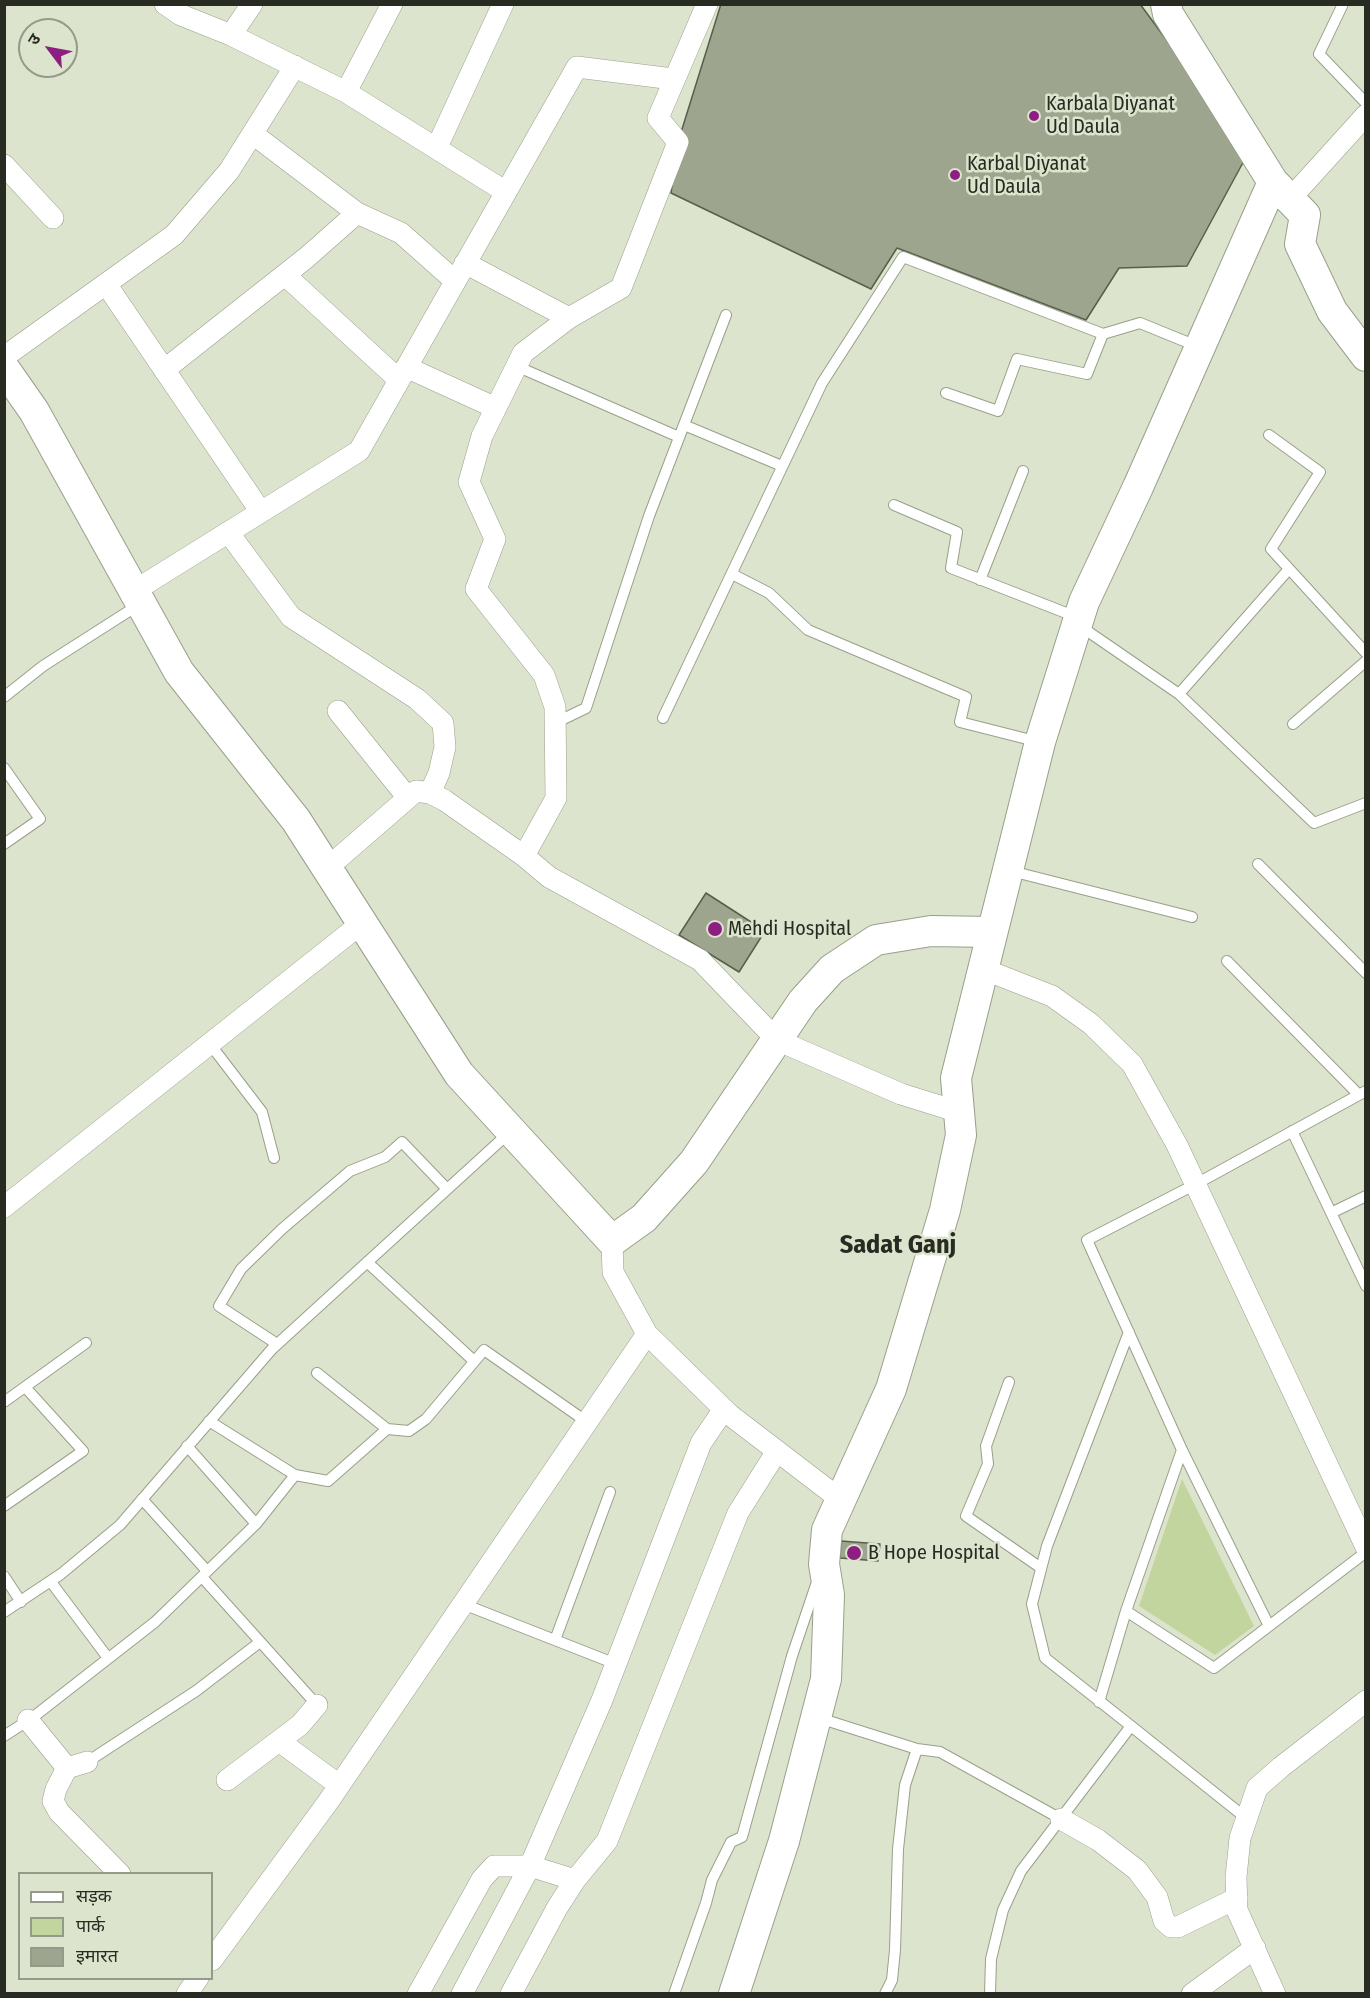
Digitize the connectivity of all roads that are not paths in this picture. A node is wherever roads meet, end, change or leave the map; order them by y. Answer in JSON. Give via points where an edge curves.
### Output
{"nodes":[{"id":1,"x":165,"y":4,"type":"edge"},
{"id":2,"x":252,"y":4,"type":"edge"},
{"id":3,"x":392,"y":4,"type":"edge"},
{"id":4,"x":503,"y":4,"type":"edge"},
{"id":5,"x":707,"y":4,"type":"edge"},
{"id":6,"x":1166,"y":4,"type":"edge"},
{"id":7,"x":1343,"y":4,"type":"edge"},
{"id":8,"x":231,"y":35,"type":"junction"},
{"id":9,"x":295,"y":66,"type":"junction"},
{"id":10,"x":673,"y":79,"type":"junction"},
{"id":11,"x":346,"y":92,"type":"junction"},
{"id":12,"x":1365,"y":103,"type":"edge"},
{"id":13,"x":1365,"y":115,"type":"edge"},
{"id":14,"x":252,"y":134,"type":"junction"},
{"id":15,"x":436,"y":147,"type":"junction"},
{"id":16,"x":4,"y":165,"type":"edge"},
{"id":17,"x":1281,"y":191,"type":"junction"},
{"id":18,"x":506,"y":192,"type":"junction"},
{"id":19,"x":357,"y":213,"type":"junction"},
{"id":20,"x":53,"y":218,"type":"dead end"},
{"id":21,"x":465,"y":262,"type":"junction"},
{"id":22,"x":285,"y":274,"type":"junction"},
{"id":23,"x":455,"y":281,"type":"junction"},
{"id":24,"x":106,"y":284,"type":"junction"},
{"id":25,"x":726,"y":315,"type":"dead end"},
{"id":26,"x":569,"y":318,"type":"junction"},
{"id":27,"x":1103,"y":334,"type":"junction"},
{"id":28,"x":1200,"y":347,"type":"junction"},
{"id":29,"x":1365,"y":356,"type":"edge"},
{"id":30,"x":4,"y":357,"type":"edge"},
{"id":31,"x":516,"y":366,"type":"junction"},
{"id":32,"x":4,"y":368,"type":"edge"},
{"id":33,"x":164,"y":370,"type":"junction"},
{"id":34,"x":402,"y":374,"type":"junction"},
{"id":35,"x":946,"y":393,"type":"dead end"},
{"id":36,"x":496,"y":408,"type":"junction"},
{"id":37,"x":684,"y":425,"type":"junction"},
{"id":38,"x":1269,"y":435,"type":"dead end"},
{"id":39,"x":679,"y":437,"type":"junction"},
{"id":40,"x":782,"y":466,"type":"junction"},
{"id":41,"x":1023,"y":471,"type":"dead end"},
{"id":42,"x":894,"y":505,"type":"dead end"},
{"id":43,"x":261,"y":512,"type":"junction"},
{"id":44,"x":228,"y":532,"type":"junction"},
{"id":45,"x":1289,"y":569,"type":"junction"},
{"id":46,"x":732,"y":574,"type":"junction"},
{"id":47,"x":980,"y":580,"type":"junction"},
{"id":48,"x":137,"y":597,"type":"junction"},
{"id":49,"x":1078,"y":621,"type":"junction"},
{"id":50,"x":1365,"y":653,"type":"edge"},
{"id":51,"x":1365,"y":661,"type":"edge"},
{"id":52,"x":1179,"y":694,"type":"junction"},
{"id":53,"x":4,"y":697,"type":"edge"},
{"id":54,"x":338,"y":711,"type":"dead end"},
{"id":55,"x":663,"y":718,"type":"dead end"},
{"id":56,"x":555,"y":723,"type":"junction"},
{"id":57,"x":1293,"y":724,"type":"dead end"},
{"id":58,"x":1040,"y":742,"type":"junction"},
{"id":59,"x":4,"y":768,"type":"edge"},
{"id":60,"x":430,"y":794,"type":"junction"},
{"id":61,"x":408,"y":798,"type":"junction"},
{"id":62,"x":1365,"y":803,"type":"edge"},
{"id":63,"x":4,"y":844,"type":"edge"},
{"id":64,"x":524,"y":856,"type":"junction"},
{"id":65,"x":1258,"y":864,"type":"dead end"},
{"id":66,"x":326,"y":869,"type":"junction"},
{"id":67,"x":1007,"y":871,"type":"junction"},
{"id":68,"x":1192,"y":917,"type":"dead end"},
{"id":69,"x":362,"y":923,"type":"junction"},
{"id":70,"x":992,"y":933,"type":"junction"},
{"id":71,"x":1227,"y":961,"type":"dead end"},
{"id":72,"x":983,"y":969,"type":"junction"},
{"id":73,"x":1365,"y":973,"type":"edge"},
{"id":74,"x":777,"y":1040,"type":"junction"},
{"id":75,"x":210,"y":1044,"type":"junction"},
{"id":76,"x":1362,"y":1092,"type":"edge"},
{"id":77,"x":959,"y":1112,"type":"junction"},
{"id":78,"x":511,"y":1131,"type":"junction"},
{"id":79,"x":1292,"y":1131,"type":"junction"},
{"id":80,"x":274,"y":1158,"type":"dead end"},
{"id":81,"x":1196,"y":1184,"type":"junction"},
{"id":82,"x":447,"y":1189,"type":"junction"},
{"id":83,"x":1365,"y":1196,"type":"edge"},
{"id":84,"x":4,"y":1207,"type":"edge"},
{"id":85,"x":1331,"y":1213,"type":"junction"},
{"id":86,"x":612,"y":1241,"type":"junction"},
{"id":87,"x":367,"y":1262,"type":"junction"},
{"id":88,"x":1365,"y":1286,"type":"edge"},
{"id":89,"x":1129,"y":1332,"type":"junction"},
{"id":90,"x":647,"y":1334,"type":"junction"},
{"id":91,"x":86,"y":1343,"type":"dead end"},
{"id":92,"x":277,"y":1344,"type":"junction"},
{"id":93,"x":474,"y":1361,"type":"junction"},
{"id":94,"x":317,"y":1373,"type":"dead end"},
{"id":95,"x":1009,"y":1382,"type":"dead end"},
{"id":96,"x":25,"y":1387,"type":"junction"},
{"id":97,"x":4,"y":1402,"type":"edge"},
{"id":98,"x":724,"y":1408,"type":"junction"},
{"id":99,"x":209,"y":1420,"type":"junction"},
{"id":100,"x":587,"y":1422,"type":"junction"},
{"id":101,"x":387,"y":1429,"type":"junction"},
{"id":102,"x":187,"y":1446,"type":"junction"},
{"id":103,"x":1182,"y":1450,"type":"junction"},
{"id":104,"x":777,"y":1451,"type":"junction"},
{"id":105,"x":295,"y":1475,"type":"junction"},
{"id":106,"x":610,"y":1492,"type":"dead end"},
{"id":107,"x":142,"y":1499,"type":"junction"},
{"id":108,"x":841,"y":1500,"type":"junction"},
{"id":109,"x":4,"y":1506,"type":"edge"},
{"id":110,"x":256,"y":1524,"type":"junction"},
{"id":111,"x":1365,"y":1547,"type":"edge"},
{"id":112,"x":1365,"y":1552,"type":"edge"},
{"id":113,"x":824,"y":1564,"type":"junction"},
{"id":114,"x":1041,"y":1568,"type":"junction"},
{"id":115,"x":205,"y":1574,"type":"junction"},
{"id":116,"x":4,"y":1576,"type":"edge"},
{"id":117,"x":51,"y":1582,"type":"junction"},
{"id":118,"x":21,"y":1602,"type":"junction"},
{"id":119,"x":463,"y":1604,"type":"junction"},
{"id":120,"x":1126,"y":1611,"type":"junction"},
{"id":121,"x":4,"y":1612,"type":"edge"},
{"id":122,"x":1269,"y":1626,"type":"junction"},
{"id":123,"x":555,"y":1640,"type":"junction"},
{"id":124,"x":260,"y":1642,"type":"junction"},
{"id":125,"x":108,"y":1658,"type":"junction"},
{"id":126,"x":616,"y":1664,"type":"junction"},
{"id":127,"x":1365,"y":1701,"type":"edge"},
{"id":128,"x":1099,"y":1702,"type":"junction"},
{"id":129,"x":317,"y":1705,"type":"joint"},
{"id":130,"x":816,"y":1717,"type":"junction"},
{"id":131,"x":28,"y":1720,"type":"junction"},
{"id":132,"x":1131,"y":1726,"type":"junction"},
{"id":133,"x":4,"y":1736,"type":"edge"},
{"id":134,"x":279,"y":1741,"type":"junction"},
{"id":135,"x":917,"y":1749,"type":"junction"},
{"id":136,"x":77,"y":1765,"type":"junction"},
{"id":137,"x":227,"y":1780,"type":"dead end"},
{"id":138,"x":339,"y":1785,"type":"junction"},
{"id":139,"x":1246,"y":1818,"type":"junction"},
{"id":140,"x":1061,"y":1819,"type":"junction"},
{"id":141,"x":530,"y":1866,"type":"junction"},
{"id":142,"x":118,"y":1872,"type":"edge"},
{"id":143,"x":575,"y":1880,"type":"junction"},
{"id":144,"x":1237,"y":1898,"type":"junction"},
{"id":145,"x":1255,"y":1948,"type":"junction"},
{"id":146,"x":213,"y":1958,"type":"edge"},
{"id":147,"x":196,"y":1980,"type":"edge"},
{"id":148,"x":186,"y":1994,"type":"edge"},
{"id":149,"x":418,"y":1994,"type":"edge"},
{"id":150,"x":462,"y":1994,"type":"edge"},
{"id":151,"x":511,"y":1994,"type":"edge"},
{"id":152,"x":674,"y":1994,"type":"edge"},
{"id":153,"x":734,"y":1994,"type":"edge"},
{"id":154,"x":885,"y":1994,"type":"edge"},
{"id":155,"x":990,"y":1994,"type":"edge"},
{"id":156,"x":1192,"y":1994,"type":"edge"},
{"id":157,"x":1275,"y":1994,"type":"edge"}],
"edges":[{"from":1,"to":8,"type":"street","via":[[181,15]]},
{"from":2,"to":8,"type":"street"},
{"from":3,"to":11,"type":"street"},
{"from":4,"to":15,"type":"street"},
{"from":5,"to":10,"type":"street"},
{"from":6,"to":17,"type":"street","via":[[1168,14]]},
{"from":7,"to":12,"type":"lane","via":[[1319,54]]},
{"from":8,"to":9,"type":"street"},
{"from":9,"to":11,"type":"street"},
{"from":9,"to":14,"type":"street"},
{"from":10,"to":18,"type":"street","via":[[577,67]]},
{"from":10,"to":26,"type":"street","via":[[658,118],[678,142],[621,288]]},
{"from":11,"to":15,"type":"street"},
{"from":13,"to":17,"type":"street"},
{"from":14,"to":19,"type":"street"},
{"from":14,"to":24,"type":"street","via":[[229,171],[174,235]]},
{"from":15,"to":18,"type":"street"},
{"from":16,"to":20,"type":"street"},
{"from":17,"to":28,"type":"street"},
{"from":17,"to":29,"type":"street","via":[[1305,215],[1299,244],[1332,311]]},
{"from":18,"to":21,"type":"street"},
{"from":19,"to":22,"type":"street"},
{"from":19,"to":23,"type":"street","via":[[401,233]]},
{"from":21,"to":23,"type":"street"},
{"from":21,"to":26,"type":"street"},
{"from":22,"to":33,"type":"street"},
{"from":22,"to":34,"type":"street"},
{"from":23,"to":34,"type":"street"},
{"from":24,"to":30,"type":"street"},
{"from":24,"to":33,"type":"street"},
{"from":25,"to":37,"type":"lane"},
{"from":26,"to":31,"type":"street","via":[[523,353]]},
{"from":27,"to":28,"type":"lane","via":[[1140,323]]},
{"from":27,"to":35,"type":"lane","via":[[1087,374],[1017,359],[998,411]]},
{"from":27,"to":40,"type":"lane","via":[[903,257],[822,383]]},
{"from":28,"to":49,"type":"street"},
{"from":31,"to":36,"type":"street"},
{"from":31,"to":39,"type":"lane"},
{"from":32,"to":48,"type":"street","via":[[34,411]]},
{"from":33,"to":43,"type":"street"},
{"from":34,"to":36,"type":"street"},
{"from":34,"to":43,"type":"street","via":[[358,451]]},
{"from":36,"to":56,"type":"street","via":[[482,436],[469,482],[495,539],[476,589],[544,675],[555,707]]},
{"from":37,"to":39,"type":"lane"},
{"from":37,"to":40,"type":"lane"},
{"from":38,"to":45,"type":"lane","via":[[1320,472],[1271,549]]},
{"from":39,"to":56,"type":"lane","via":[[586,708]]},
{"from":40,"to":46,"type":"lane"},
{"from":41,"to":47,"type":"lane"},
{"from":42,"to":47,"type":"lane","via":[[957,532],[951,568]]},
{"from":43,"to":44,"type":"street"},
{"from":44,"to":48,"type":"street"},
{"from":44,"to":60,"type":"street","via":[[291,617],[417,699],[443,723],[445,747]]},
{"from":45,"to":50,"type":"lane"},
{"from":45,"to":52,"type":"lane"},
{"from":46,"to":55,"type":"lane"},
{"from":46,"to":58,"type":"lane","via":[[769,593],[808,630],[966,697],[960,722]]},
{"from":47,"to":49,"type":"lane"},
{"from":48,"to":53,"type":"lane"},
{"from":48,"to":66,"type":"street","via":[[179,672],[296,820]]},
{"from":49,"to":52,"type":"lane"},
{"from":49,"to":58,"type":"street"},
{"from":51,"to":57,"type":"lane"},
{"from":52,"to":62,"type":"lane","via":[[1314,823]]},
{"from":54,"to":61,"type":"street"},
{"from":56,"to":64,"type":"street","via":[[556,798]]},
{"from":58,"to":67,"type":"street"},
{"from":59,"to":63,"type":"lane","via":[[40,819]]},
{"from":60,"to":61,"type":"street","via":[[416,791]]},
{"from":60,"to":64,"type":"street"},
{"from":61,"to":66,"type":"street"},
{"from":64,"to":74,"type":"street","via":[[549,877],[700,960]]},
{"from":65,"to":73,"type":"lane"},
{"from":66,"to":69,"type":"street"},
{"from":67,"to":68,"type":"lane"},
{"from":67,"to":70,"type":"street"},
{"from":69,"to":75,"type":"street"},
{"from":69,"to":78,"type":"street","via":[[459,1074]]},
{"from":70,"to":72,"type":"street"},
{"from":70,"to":74,"type":"street","via":[[931,931],[876,940],[832,969],[803,1001]]},
{"from":71,"to":76,"type":"lane"},
{"from":72,"to":77,"type":"street","via":[[956,1078]]},
{"from":72,"to":81,"type":"street","via":[[1052,996],[1091,1024],[1132,1065],[1178,1144]]},
{"from":74,"to":77,"type":"street","via":[[901,1094]]},
{"from":74,"to":86,"type":"street","via":[[694,1162],[644,1218]]},
{"from":75,"to":80,"type":"lane","via":[[262,1112]]},
{"from":75,"to":84,"type":"street"},
{"from":76,"to":79,"type":"lane"},
{"from":77,"to":108,"type":"street","via":[[961,1135],[945,1210],[891,1389]]},
{"from":78,"to":82,"type":"lane"},
{"from":78,"to":86,"type":"street"},
{"from":79,"to":81,"type":"lane"},
{"from":79,"to":85,"type":"lane"},
{"from":81,"to":89,"type":"lane","via":[[1088,1240]]},
{"from":81,"to":111,"type":"street"},
{"from":82,"to":87,"type":"lane"},
{"from":82,"to":92,"type":"lane","via":[[402,1142],[385,1157],[350,1171],[282,1230],[241,1269],[219,1306]]},
{"from":83,"to":85,"type":"lane"},
{"from":85,"to":88,"type":"lane"},
{"from":86,"to":90,"type":"street","via":[[613,1272]]},
{"from":87,"to":92,"type":"lane"},
{"from":87,"to":93,"type":"lane"},
{"from":89,"to":103,"type":"lane"},
{"from":89,"to":114,"type":"lane"},
{"from":90,"to":98,"type":"street"},
{"from":90,"to":100,"type":"street"},
{"from":91,"to":96,"type":"lane"},
{"from":92,"to":99,"type":"lane"},
{"from":93,"to":100,"type":"lane","via":[[484,1350]]},
{"from":93,"to":101,"type":"lane","via":[[426,1419],[409,1431]]},
{"from":94,"to":101,"type":"lane"},
{"from":95,"to":114,"type":"lane","via":[[986,1446],[988,1464],[966,1516]]},
{"from":96,"to":97,"type":"lane"},
{"from":96,"to":109,"type":"lane","via":[[83,1450]]},
{"from":98,"to":104,"type":"street"},
{"from":98,"to":126,"type":"street","via":[[701,1443]]},
{"from":99,"to":102,"type":"lane"},
{"from":99,"to":105,"type":"lane"},
{"from":100,"to":119,"type":"street"},
{"from":101,"to":105,"type":"lane","via":[[328,1481]]},
{"from":102,"to":107,"type":"lane"},
{"from":102,"to":110,"type":"lane"},
{"from":103,"to":120,"type":"lane"},
{"from":103,"to":122,"type":"lane"},
{"from":104,"to":108,"type":"street"},
{"from":104,"to":143,"type":"street","via":[[738,1513],[607,1841]]},
{"from":105,"to":110,"type":"lane"},
{"from":106,"to":123,"type":"lane"},
{"from":107,"to":115,"type":"lane"},
{"from":107,"to":117,"type":"lane","via":[[120,1525]]},
{"from":108,"to":113,"type":"street","via":[[827,1530]]},
{"from":110,"to":115,"type":"lane"},
{"from":112,"to":122,"type":"lane"},
{"from":113,"to":130,"type":"street","via":[[829,1596],[826,1679]]},
{"from":113,"to":152,"type":"lane","via":[[792,1656],[742,1837],[731,1842],[712,1880]]},
{"from":114,"to":128,"type":"lane","via":[[1032,1604],[1045,1658]]},
{"from":115,"to":124,"type":"lane"},
{"from":115,"to":125,"type":"lane"},
{"from":116,"to":118,"type":"lane"},
{"from":117,"to":118,"type":"lane"},
{"from":117,"to":125,"type":"lane"},
{"from":118,"to":121,"type":"lane"},
{"from":119,"to":123,"type":"lane"},
{"from":119,"to":138,"type":"street"},
{"from":120,"to":122,"type":"lane","via":[[1214,1668]]},
{"from":120,"to":128,"type":"lane"},
{"from":123,"to":126,"type":"lane"},
{"from":124,"to":129,"type":"lane"},
{"from":124,"to":136,"type":"lane","via":[[196,1691]]},
{"from":125,"to":131,"type":"lane"},
{"from":126,"to":141,"type":"street"},
{"from":127,"to":139,"type":"street","via":[[1257,1788]]},
{"from":128,"to":132,"type":"lane"},
{"from":129,"to":134,"type":"street"},
{"from":130,"to":135,"type":"lane"},
{"from":130,"to":153,"type":"street","via":[[784,1841]]},
{"from":131,"to":133,"type":"lane"},
{"from":131,"to":136,"type":"street"},
{"from":132,"to":139,"type":"lane"},
{"from":132,"to":140,"type":"lane"},
{"from":134,"to":137,"type":"street"},
{"from":134,"to":138,"type":"street"},
{"from":135,"to":140,"type":"lane","via":[[940,1752]]},
{"from":135,"to":154,"type":"lane","via":[[905,1785],[898,1849],[895,1950],[892,1980]]},
{"from":136,"to":142,"type":"street","via":[[56,1789],[53,1801],[59,1812]]},
{"from":138,"to":146,"type":"street"},
{"from":139,"to":144,"type":"street","via":[[1239,1838]]},
{"from":140,"to":144,"type":"street","via":[[1098,1840],[1137,1870],[1157,1897],[1164,1921],[1171,1927]]},
{"from":140,"to":155,"type":"lane","via":[[1021,1871],[1003,1910],[992,1959]]},
{"from":141,"to":143,"type":"street"},
{"from":141,"to":149,"type":"street","via":[[494,1866],[488,1872]]},
{"from":141,"to":150,"type":"street"},
{"from":143,"to":151,"type":"street"},
{"from":144,"to":145,"type":"street","via":[[1237,1910]]},
{"from":145,"to":156,"type":"street"},
{"from":145,"to":157,"type":"street"},
{"from":147,"to":148,"type":"street"}]}
